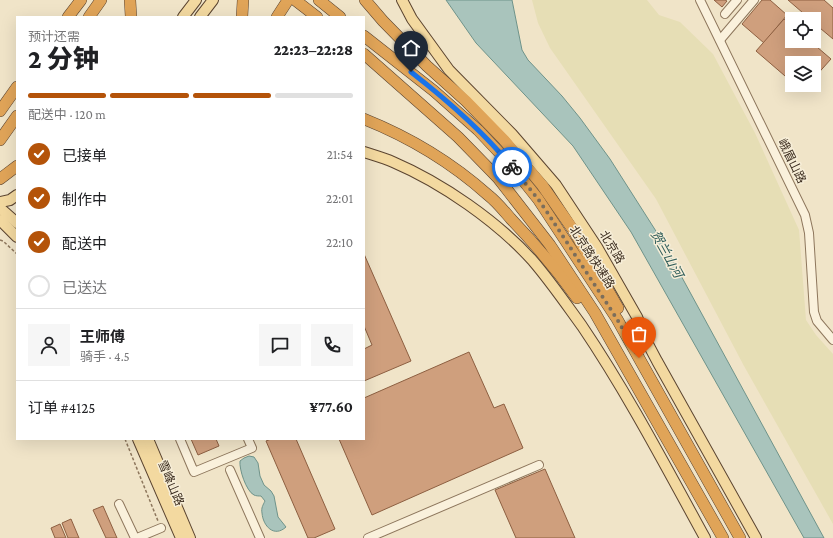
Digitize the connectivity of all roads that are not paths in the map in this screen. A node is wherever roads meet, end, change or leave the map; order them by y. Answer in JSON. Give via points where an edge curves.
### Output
{"nodes":[{"id":1,"x":80,"y":0,"type":"edge"},
{"id":2,"x":101,"y":0,"type":"edge"},
{"id":3,"x":130,"y":0,"type":"edge"},
{"id":4,"x":196,"y":0,"type":"edge"},
{"id":5,"x":212,"y":0,"type":"edge"},
{"id":6,"x":243,"y":0,"type":"edge"},
{"id":7,"x":288,"y":0,"type":"edge"},
{"id":8,"x":295,"y":0,"type":"edge"},
{"id":9,"x":318,"y":0,"type":"edge"},
{"id":10,"x":365,"y":0,"type":"edge"},
{"id":11,"x":375,"y":0,"type":"edge"},
{"id":12,"x":402,"y":0,"type":"edge"},
{"id":13,"x":700,"y":0,"type":"edge"},
{"id":14,"x":737,"y":0,"type":"edge"},
{"id":15,"x":754,"y":0,"type":"edge"},
{"id":16,"x":725,"y":14,"type":"dead end"},
{"id":17,"x":69,"y":16,"type":"edge"},
{"id":18,"x":90,"y":16,"type":"edge"},
{"id":19,"x":131,"y":16,"type":"edge"},
{"id":20,"x":184,"y":16,"type":"edge"},
{"id":21,"x":201,"y":16,"type":"edge"},
{"id":22,"x":242,"y":16,"type":"edge"},
{"id":23,"x":278,"y":16,"type":"edge"},
{"id":24,"x":316,"y":16,"type":"edge"},
{"id":25,"x":339,"y":16,"type":"edge"},
{"id":26,"x":365,"y":37,"type":"edge"},
{"id":27,"x":720,"y":40,"type":"junction"},
{"id":28,"x":365,"y":55,"type":"edge"},
{"id":29,"x":427,"y":66,"type":"junction"},
{"id":30,"x":16,"y":89,"type":"edge"},
{"id":31,"x":0,"y":111,"type":"edge"},
{"id":32,"x":16,"y":117,"type":"edge"},
{"id":33,"x":365,"y":119,"type":"edge"},
{"id":34,"x":0,"y":140,"type":"edge"},
{"id":35,"x":365,"y":152,"type":"edge"},
{"id":36,"x":16,"y":167,"type":"edge"},
{"id":37,"x":0,"y":179,"type":"edge"},
{"id":38,"x":16,"y":196,"type":"edge"},
{"id":39,"x":0,"y":202,"type":"edge"},
{"id":40,"x":16,"y":210,"type":"edge"},
{"id":41,"x":2,"y":214,"type":"edge"},
{"id":42,"x":11,"y":225,"type":"edge"},
{"id":43,"x":16,"y":234,"type":"edge"},
{"id":44,"x":833,"y":340,"type":"edge"},
{"id":45,"x":622,"y":360,"type":"junction"},
{"id":46,"x":653,"y":385,"type":"junction"},
{"id":47,"x":138,"y":440,"type":"edge"},
{"id":48,"x":148,"y":440,"type":"edge"},
{"id":49,"x":180,"y":440,"type":"edge"},
{"id":50,"x":248,"y":440,"type":"edge"},
{"id":51,"x":539,"y":465,"type":"dead end"},
{"id":52,"x":230,"y":470,"type":"dead end"},
{"id":53,"x":119,"y":504,"type":"dead end"},
{"id":54,"x":161,"y":528,"type":"road end"},
{"id":55,"x":136,"y":538,"type":"edge"},
{"id":56,"x":181,"y":538,"type":"edge"},
{"id":57,"x":190,"y":538,"type":"edge"},
{"id":58,"x":260,"y":538,"type":"edge"},
{"id":59,"x":368,"y":538,"type":"edge"},
{"id":60,"x":705,"y":538,"type":"edge"},
{"id":61,"x":723,"y":538,"type":"edge"},
{"id":62,"x":740,"y":538,"type":"edge"},
{"id":63,"x":756,"y":538,"type":"edge"}],
"edges":[{"from":1,"to":17,"type":"highway"},
{"from":2,"to":18,"type":"highway"},
{"from":3,"to":19,"type":"highway"},
{"from":4,"to":20,"type":"main road"},
{"from":5,"to":21,"type":"main road"},
{"from":6,"to":22,"type":"highway"},
{"from":7,"to":23,"type":"highway"},
{"from":8,"to":24,"type":"highway"},
{"from":9,"to":25,"type":"highway"},
{"from":10,"to":29,"type":"highway"},
{"from":11,"to":29,"type":"highway","via":[[384,15]]},
{"from":12,"to":63,"type":"main road","name":"北京路","via":[[412,19],[449,70],[512,134],[573,210],[638,317],[657,361]]},
{"from":13,"to":27,"type":"street","name":"峨眉山路"},
{"from":14,"to":16,"type":"street"},
{"from":15,"to":27,"type":"street"},
{"from":26,"to":46,"type":"highway","name":"北京路快速路","via":[[434,91],[478,130],[510,164],[538,199],[617,319]]},
{"from":27,"to":44,"type":"street","name":"峨眉山路","via":[[805,215],[810,233],[814,312],[817,321]]},
{"from":28,"to":45,"type":"highway","via":[[458,137],[498,178],[550,245],[595,313]]},
{"from":29,"to":46,"type":"highway","via":[[504,140],[542,185],[574,231],[625,320]]},
{"from":30,"to":31,"type":"highway"},
{"from":32,"to":34,"type":"highway"},
{"from":33,"to":45,"type":"highway","via":[[418,144],[490,196],[535,244]]},
{"from":35,"to":60,"type":"main road","via":[[392,161],[464,202],[500,230],[532,260],[559,293],[622,388]]},
{"from":36,"to":37,"type":"highway"},
{"from":38,"to":39,"type":"main road"},
{"from":40,"to":41,"type":"main road"},
{"from":41,"to":42,"type":"main road"},
{"from":42,"to":43,"type":"main road"},
{"from":45,"to":61,"type":"highway"},
{"from":46,"to":62,"type":"highway","name":"北京路快速路"},
{"from":47,"to":56,"type":"main road","name":"雪峰山路"},
{"from":48,"to":57,"type":"main road","name":"雪峰山路"},
{"from":49,"to":50,"type":"street","via":[[194,472],[252,448]]},
{"from":51,"to":59,"type":"street"},
{"from":52,"to":58,"type":"street"},
{"from":53,"to":55,"type":"street"},
{"from":54,"to":55,"type":"street"}]}
